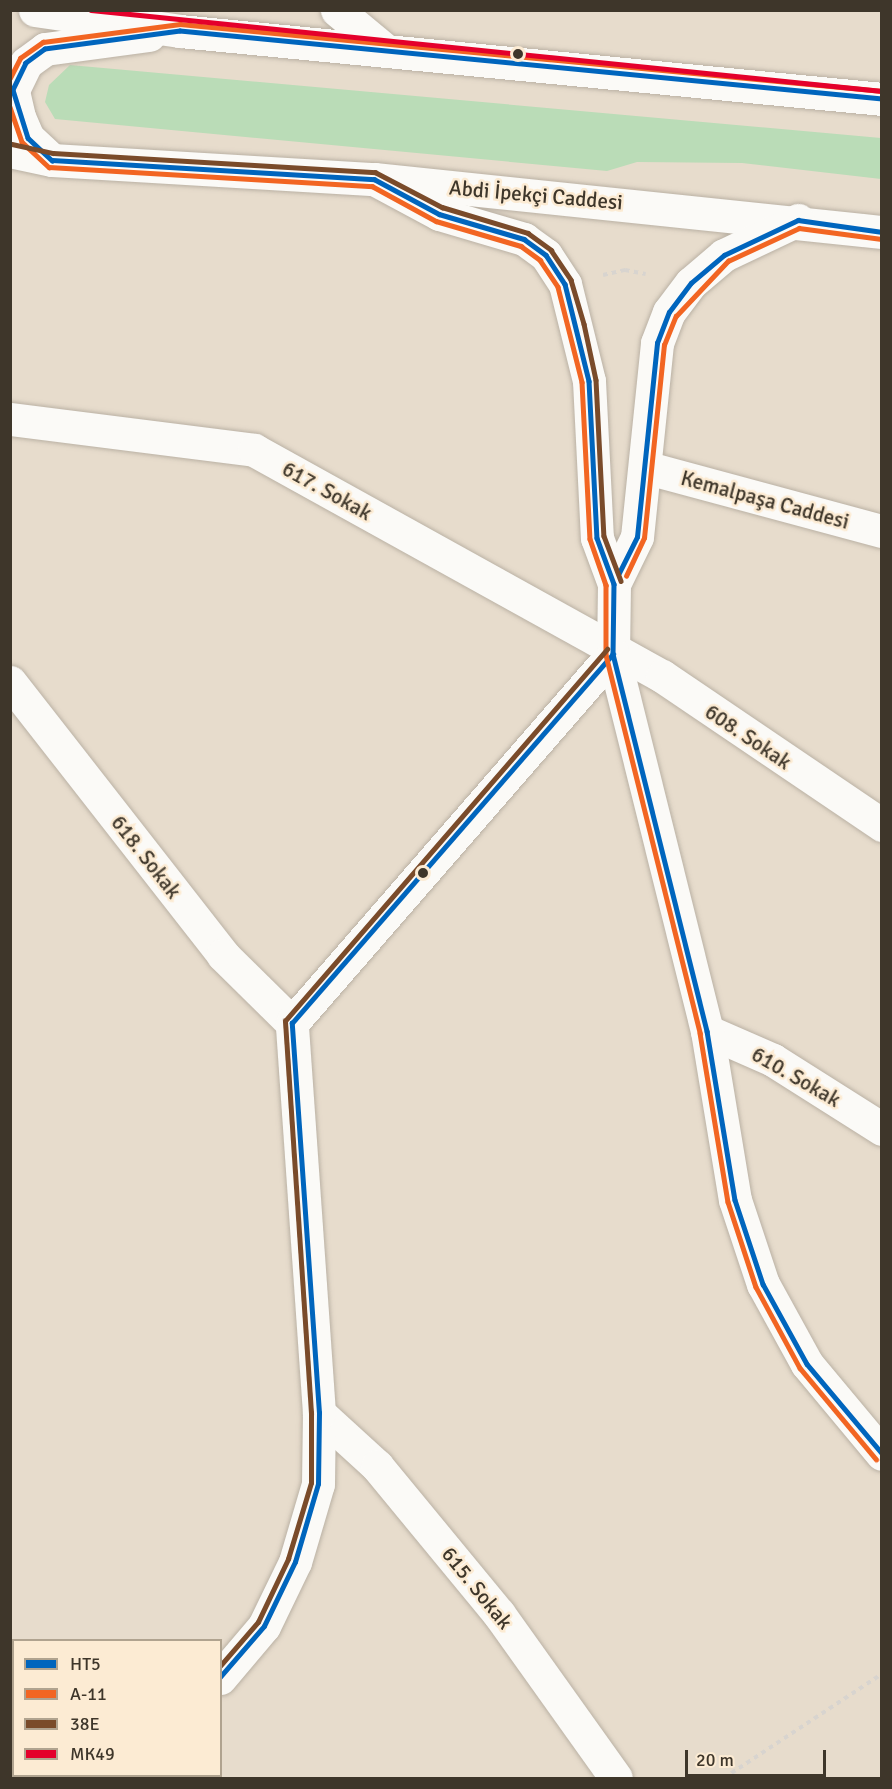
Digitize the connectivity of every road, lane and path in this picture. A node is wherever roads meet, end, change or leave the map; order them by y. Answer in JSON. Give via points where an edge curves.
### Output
{"nodes":[{"id":1,"x":35,"y":10,"type":"edge"},
{"id":2,"x":337,"y":10,"type":"edge"},
{"id":3,"x":180,"y":31,"type":"junction"},
{"id":4,"x":384,"y":49,"type":"junction"},
{"id":5,"x":882,"y":99,"type":"edge"},
{"id":6,"x":10,"y":152,"type":"edge"},
{"id":7,"x":52,"y":160,"type":"junction"},
{"id":8,"x":375,"y":180,"type":"junction"},
{"id":9,"x":798,"y":220,"type":"junction"},
{"id":10,"x":882,"y":232,"type":"edge"},
{"id":11,"x":691,"y":283,"type":"junction"},
{"id":12,"x":565,"y":284,"type":"junction"},
{"id":13,"x":10,"y":419,"type":"edge"},
{"id":14,"x":648,"y":468,"type":"junction"},
{"id":15,"x":882,"y":531,"type":"edge"},
{"id":16,"x":614,"y":584,"type":"junction"},
{"id":17,"x":613,"y":654,"type":"junction"},
{"id":18,"x":10,"y":682,"type":"edge"},
{"id":19,"x":882,"y":825,"type":"edge"},
{"id":20,"x":292,"y":1023,"type":"junction"},
{"id":21,"x":707,"y":1031,"type":"junction"},
{"id":22,"x":882,"y":1129,"type":"edge"},
{"id":23,"x":320,"y":1413,"type":"junction"},
{"id":24,"x":882,"y":1454,"type":"edge"},
{"id":25,"x":882,"y":1674,"type":"edge"},
{"id":26,"x":222,"y":1676,"type":"edge"},
{"id":27,"x":616,"y":1779,"type":"edge"},
{"id":28,"x":724,"y":1779,"type":"edge"}],
"edges":[{"from":1,"to":3,"type":"main road"},
{"from":2,"to":4,"type":"main road"},
{"from":3,"to":4,"type":"main road"},
{"from":3,"to":7,"type":"main road","via":[[45,49],[26,63],[13,90],[19,117],[28,138]]},
{"from":4,"to":5,"type":"main road"},
{"from":6,"to":7,"type":"main road","name":"Abdi İpekçi Caddesi"},
{"from":7,"to":8,"type":"main road","name":"Abdi İpekçi Caddesi"},
{"from":8,"to":9,"type":"main road","name":"Abdi İpekçi Caddesi"},
{"from":8,"to":12,"type":"main road","via":[[439,214],[524,239],[546,255]]},
{"from":9,"to":10,"type":"main road","name":"Abdi İpekçi Caddesi"},
{"from":9,"to":11,"type":"main road","via":[[724,255]]},
{"from":11,"to":12,"type":"path","via":[[626,270]]},
{"from":11,"to":14,"type":"main road","via":[[669,312],[657,343]]},
{"from":12,"to":16,"type":"main road","via":[[590,381],[597,538]]},
{"from":13,"to":17,"type":"main road","name":"617. Sokak","via":[[254,450]]},
{"from":14,"to":15,"type":"main road","name":"Kemalpaşa Caddesi"},
{"from":14,"to":16,"type":"main road","via":[[637,537]]},
{"from":16,"to":17,"type":"main road"},
{"from":17,"to":19,"type":"main road","name":"608. Sokak","via":[[662,676]]},
{"from":17,"to":20,"type":"main road"},
{"from":17,"to":21,"type":"main road"},
{"from":18,"to":20,"type":"main road","name":"618. Sokak","via":[[223,955]]},
{"from":20,"to":23,"type":"main road"},
{"from":21,"to":22,"type":"main road","name":"610. Sokak","via":[[773,1060]]},
{"from":21,"to":24,"type":"main road","via":[[735,1200],[763,1284],[807,1364]]},
{"from":23,"to":26,"type":"main road","via":[[318,1484],[295,1562],[264,1626]]},
{"from":23,"to":27,"type":"main road","name":"615. Sokak","via":[[377,1466],[499,1614]]},
{"from":25,"to":28,"type":"path"}]}
